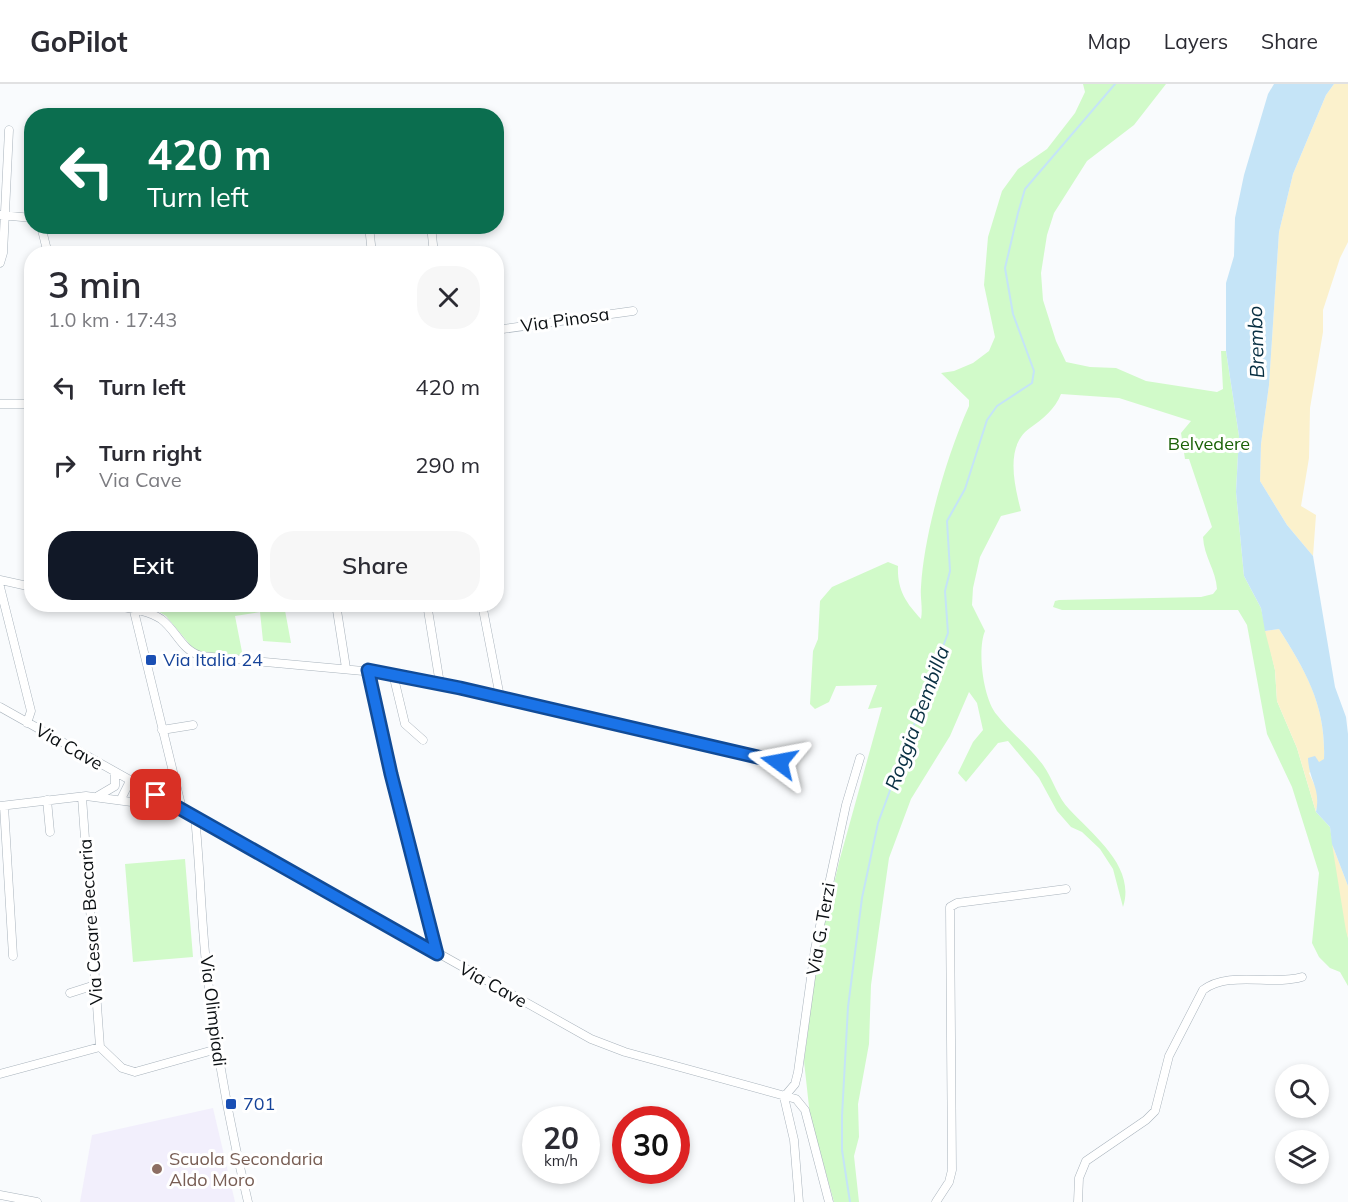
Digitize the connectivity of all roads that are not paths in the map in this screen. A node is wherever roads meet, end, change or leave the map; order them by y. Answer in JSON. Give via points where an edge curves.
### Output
{"nodes":[{"id":1,"x":9,"y":130,"type":"dead end"},
{"id":2,"x":2,"y":215,"type":"edge"},
{"id":3,"x":24,"y":217,"type":"edge"},
{"id":4,"x":0,"y":263,"type":"edge"},
{"id":5,"x":633,"y":311,"type":"dead end"},
{"id":6,"x":504,"y":329,"type":"edge"},
{"id":7,"x":0,"y":404,"type":"edge"},
{"id":8,"x":24,"y":404,"type":"edge"},
{"id":9,"x":0,"y":580,"type":"edge"},
{"id":10,"x":24,"y":585,"type":"edge"},
{"id":11,"x":0,"y":586,"type":"edge"},
{"id":12,"x":134,"y":612,"type":"edge"},
{"id":13,"x":144,"y":612,"type":"edge"},
{"id":14,"x":337,"y":612,"type":"edge"},
{"id":15,"x":428,"y":612,"type":"edge"},
{"id":16,"x":484,"y":612,"type":"edge"},
{"id":17,"x":346,"y":668,"type":"junction"},
{"id":18,"x":368,"y":670,"type":"junction"},
{"id":19,"x":393,"y":674,"type":"junction"},
{"id":20,"x":440,"y":684,"type":"junction"},
{"id":21,"x":500,"y":697,"type":"junction"},
{"id":22,"x":0,"y":707,"type":"edge"},
{"id":23,"x":27,"y":723,"type":"junction"},
{"id":24,"x":192,"y":725,"type":"dead end"},
{"id":25,"x":162,"y":730,"type":"junction"},
{"id":26,"x":423,"y":740,"type":"dead end"},
{"id":27,"x":860,"y":758,"type":"dead end"},
{"id":28,"x":779,"y":762,"type":"dead end"},
{"id":29,"x":115,"y":772,"type":"junction"},
{"id":30,"x":173,"y":774,"type":"junction"},
{"id":31,"x":130,"y":781,"type":"junction"},
{"id":32,"x":156,"y":795,"type":"junction"},
{"id":33,"x":82,"y":797,"type":"junction"},
{"id":34,"x":97,"y":797,"type":"junction"},
{"id":35,"x":121,"y":799,"type":"junction"},
{"id":36,"x":47,"y":800,"type":"junction"},
{"id":37,"x":2,"y":806,"type":"edge"},
{"id":38,"x":180,"y":808,"type":"junction"},
{"id":39,"x":195,"y":817,"type":"junction"},
{"id":40,"x":50,"y":832,"type":"dead end"},
{"id":41,"x":1066,"y":889,"type":"dead end"},
{"id":42,"x":437,"y":954,"type":"junction"},
{"id":43,"x":13,"y":956,"type":"dead end"},
{"id":44,"x":1302,"y":977,"type":"dead end"},
{"id":45,"x":95,"y":985,"type":"junction"},
{"id":46,"x":70,"y":993,"type":"dead end"},
{"id":47,"x":100,"y":1047,"type":"junction"},
{"id":48,"x":217,"y":1049,"type":"junction"},
{"id":49,"x":0,"y":1074,"type":"edge"},
{"id":50,"x":784,"y":1097,"type":"junction"},
{"id":51,"x":0,"y":1195,"type":"edge"},
{"id":52,"x":37,"y":1202,"type":"edge"},
{"id":53,"x":248,"y":1202,"type":"edge"},
{"id":54,"x":799,"y":1202,"type":"edge"},
{"id":55,"x":829,"y":1202,"type":"edge"},
{"id":56,"x":936,"y":1202,"type":"edge"},
{"id":57,"x":1078,"y":1202,"type":"edge"}],
"edges":[{"from":1,"to":2,"type":"street"},
{"from":2,"to":3,"type":"street"},
{"from":2,"to":4,"type":"street"},
{"from":5,"to":6,"type":"street","name":"Via Pinosa"},
{"from":7,"to":8,"type":"street"},
{"from":9,"to":10,"type":"street"},
{"from":11,"to":23,"type":"street","via":[[31,711]]},
{"from":12,"to":25,"type":"street"},
{"from":13,"to":17,"type":"street","via":[[162,620],[186,649],[199,656]]},
{"from":14,"to":17,"type":"street"},
{"from":15,"to":20,"type":"street"},
{"from":16,"to":21,"type":"street"},
{"from":17,"to":18,"type":"street"},
{"from":18,"to":19,"type":"street"},
{"from":18,"to":42,"type":"street"},
{"from":19,"to":20,"type":"street"},
{"from":19,"to":26,"type":"street","via":[[405,724]]},
{"from":20,"to":21,"type":"street"},
{"from":21,"to":28,"type":"street"},
{"from":22,"to":23,"type":"street","name":"Via Cave"},
{"from":23,"to":29,"type":"street","name":"Via Cave"},
{"from":24,"to":25,"type":"street"},
{"from":25,"to":30,"type":"street"},
{"from":27,"to":50,"type":"street","name":"Via G. Terzi","via":[[815,950],[798,1075]]},
{"from":29,"to":31,"type":"street","name":"Via Cave"},
{"from":29,"to":34,"type":"street","via":[[115,786]]},
{"from":30,"to":32,"type":"street"},
{"from":30,"to":38,"type":"street"},
{"from":31,"to":32,"type":"street","name":"Via Cave"},
{"from":31,"to":35,"type":"street"},
{"from":32,"to":38,"type":"street","name":"Via Cave"},
{"from":33,"to":34,"type":"street"},
{"from":33,"to":36,"type":"street"},
{"from":33,"to":45,"type":"street","name":"Via Cesare Beccaria"},
{"from":34,"to":35,"type":"street"},
{"from":35,"to":38,"type":"street"},
{"from":36,"to":37,"type":"street"},
{"from":36,"to":40,"type":"street"},
{"from":37,"to":43,"type":"street"},
{"from":38,"to":39,"type":"street","name":"Via Cave"},
{"from":39,"to":42,"type":"street","name":"Via Cave"},
{"from":39,"to":48,"type":"street","name":"Via Olimpiadi"},
{"from":41,"to":56,"type":"street","via":[[950,907],[952,1170]]},
{"from":42,"to":50,"type":"street","name":"Via Cave","via":[[608,1046]]},
{"from":44,"to":57,"type":"street","via":[[1219,983],[1203,990],[1172,1050],[1155,1111],[1086,1161],[1078,1178]]},
{"from":45,"to":46,"type":"street"},
{"from":45,"to":47,"type":"street","name":"Via Cesare Beccaria"},
{"from":47,"to":48,"type":"street","via":[[123,1068],[135,1072]]},
{"from":47,"to":49,"type":"street"},
{"from":48,"to":53,"type":"street","name":"Via Olimpiadi"},
{"from":50,"to":54,"type":"street","via":[[794,1140]]},
{"from":50,"to":55,"type":"street","via":[[796,1099],[804,1108]]},
{"from":51,"to":52,"type":"street"}]}
